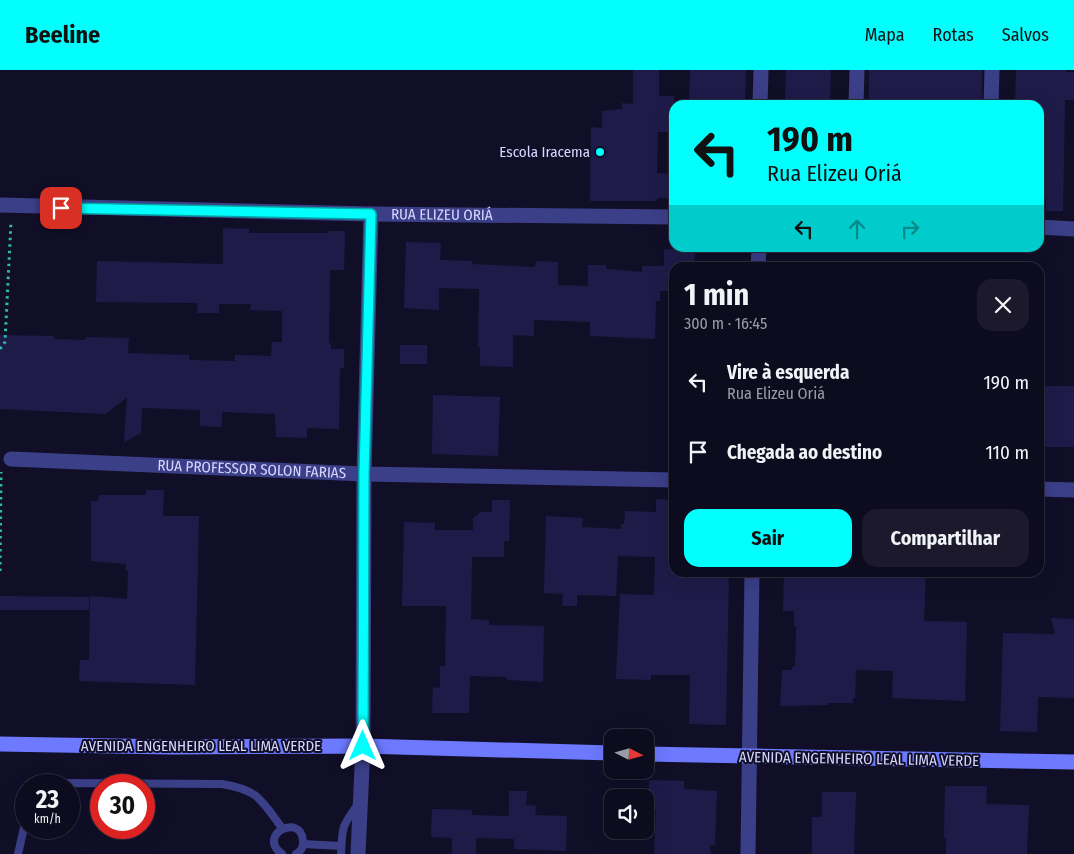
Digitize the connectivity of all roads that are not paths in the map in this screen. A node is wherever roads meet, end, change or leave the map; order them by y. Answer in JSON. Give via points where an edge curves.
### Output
{"nodes":[{"id":1,"x":760,"y":70,"type":"edge"},
{"id":2,"x":857,"y":70,"type":"edge"},
{"id":3,"x":992,"y":70,"type":"edge"},
{"id":4,"x":760,"y":100,"type":"edge"},
{"id":5,"x":856,"y":100,"type":"edge"},
{"id":6,"x":991,"y":100,"type":"edge"},
{"id":7,"x":6,"y":206,"type":"edge"},
{"id":8,"x":371,"y":214,"type":"junction"},
{"id":9,"x":669,"y":216,"type":"edge"},
{"id":10,"x":1044,"y":227,"type":"edge"},
{"id":11,"x":1074,"y":228,"type":"edge"},
{"id":12,"x":6,"y":462,"type":"edge"},
{"id":13,"x":364,"y":474,"type":"junction"},
{"id":14,"x":669,"y":480,"type":"edge"},
{"id":15,"x":1044,"y":489,"type":"edge"},
{"id":16,"x":1074,"y":490,"type":"edge"},
{"id":17,"x":752,"y":577,"type":"edge"},
{"id":18,"x":0,"y":744,"type":"edge"},
{"id":19,"x":363,"y":746,"type":"junction"},
{"id":20,"x":604,"y":754,"type":"edge"},
{"id":21,"x":654,"y":754,"type":"edge"},
{"id":22,"x":750,"y":757,"type":"junction"},
{"id":23,"x":1074,"y":762,"type":"edge"},
{"id":24,"x":80,"y":783,"type":"edge"},
{"id":25,"x":361,"y":800,"type":"junction"},
{"id":26,"x":282,"y":828,"type":"junction"},
{"id":27,"x":21,"y":839,"type":"edge"},
{"id":28,"x":303,"y":844,"type":"junction"},
{"id":29,"x":341,"y":850,"type":"edge"},
{"id":30,"x":18,"y":854,"type":"edge"},
{"id":31,"x":282,"y":854,"type":"edge"},
{"id":32,"x":296,"y":854,"type":"edge"},
{"id":33,"x":358,"y":854,"type":"edge"},
{"id":34,"x":748,"y":854,"type":"edge"}],
"edges":[{"from":1,"to":4,"type":"street"},
{"from":2,"to":5,"type":"street"},
{"from":3,"to":6,"type":"street"},
{"from":7,"to":8,"type":"street","name":"RUA ELIZEU ORIÁ"},
{"from":8,"to":9,"type":"street","name":"RUA ELIZEU ORIÁ"},
{"from":8,"to":13,"type":"street"},
{"from":10,"to":11,"type":"street"},
{"from":12,"to":13,"type":"street","name":"RUA PROFESSOR SOLON FARIAS"},
{"from":13,"to":14,"type":"street","name":"RUA PROFESSOR SOLON FARIAS"},
{"from":13,"to":19,"type":"street"},
{"from":15,"to":16,"type":"street"},
{"from":17,"to":22,"type":"street"},
{"from":18,"to":19,"type":"street","name":"AVENIDA ENGENHEIRO LEAL LIMA VERDE"},
{"from":19,"to":20,"type":"street","name":"AVENIDA ENGENHEIRO LEAL LIMA VERDE"},
{"from":19,"to":25,"type":"street"},
{"from":21,"to":22,"type":"street","name":"AVENIDA ENGENHEIRO LEAL LIMA VERDE"},
{"from":22,"to":23,"type":"street","name":"AVENIDA ENGENHEIRO LEAL LIMA VERDE"},
{"from":22,"to":34,"type":"street"},
{"from":24,"to":26,"type":"lane","via":[[236,786],[257,795]]},
{"from":25,"to":29,"type":"lane","via":[[344,823]]},
{"from":25,"to":33,"type":"street"},
{"from":26,"to":28,"type":"lane","via":[[295,828],[303,838]]},
{"from":26,"to":31,"type":"lane","via":[[274,838],[277,851]]},
{"from":27,"to":30,"type":"lane"},
{"from":28,"to":29,"type":"lane"},
{"from":28,"to":32,"type":"lane"}]}
